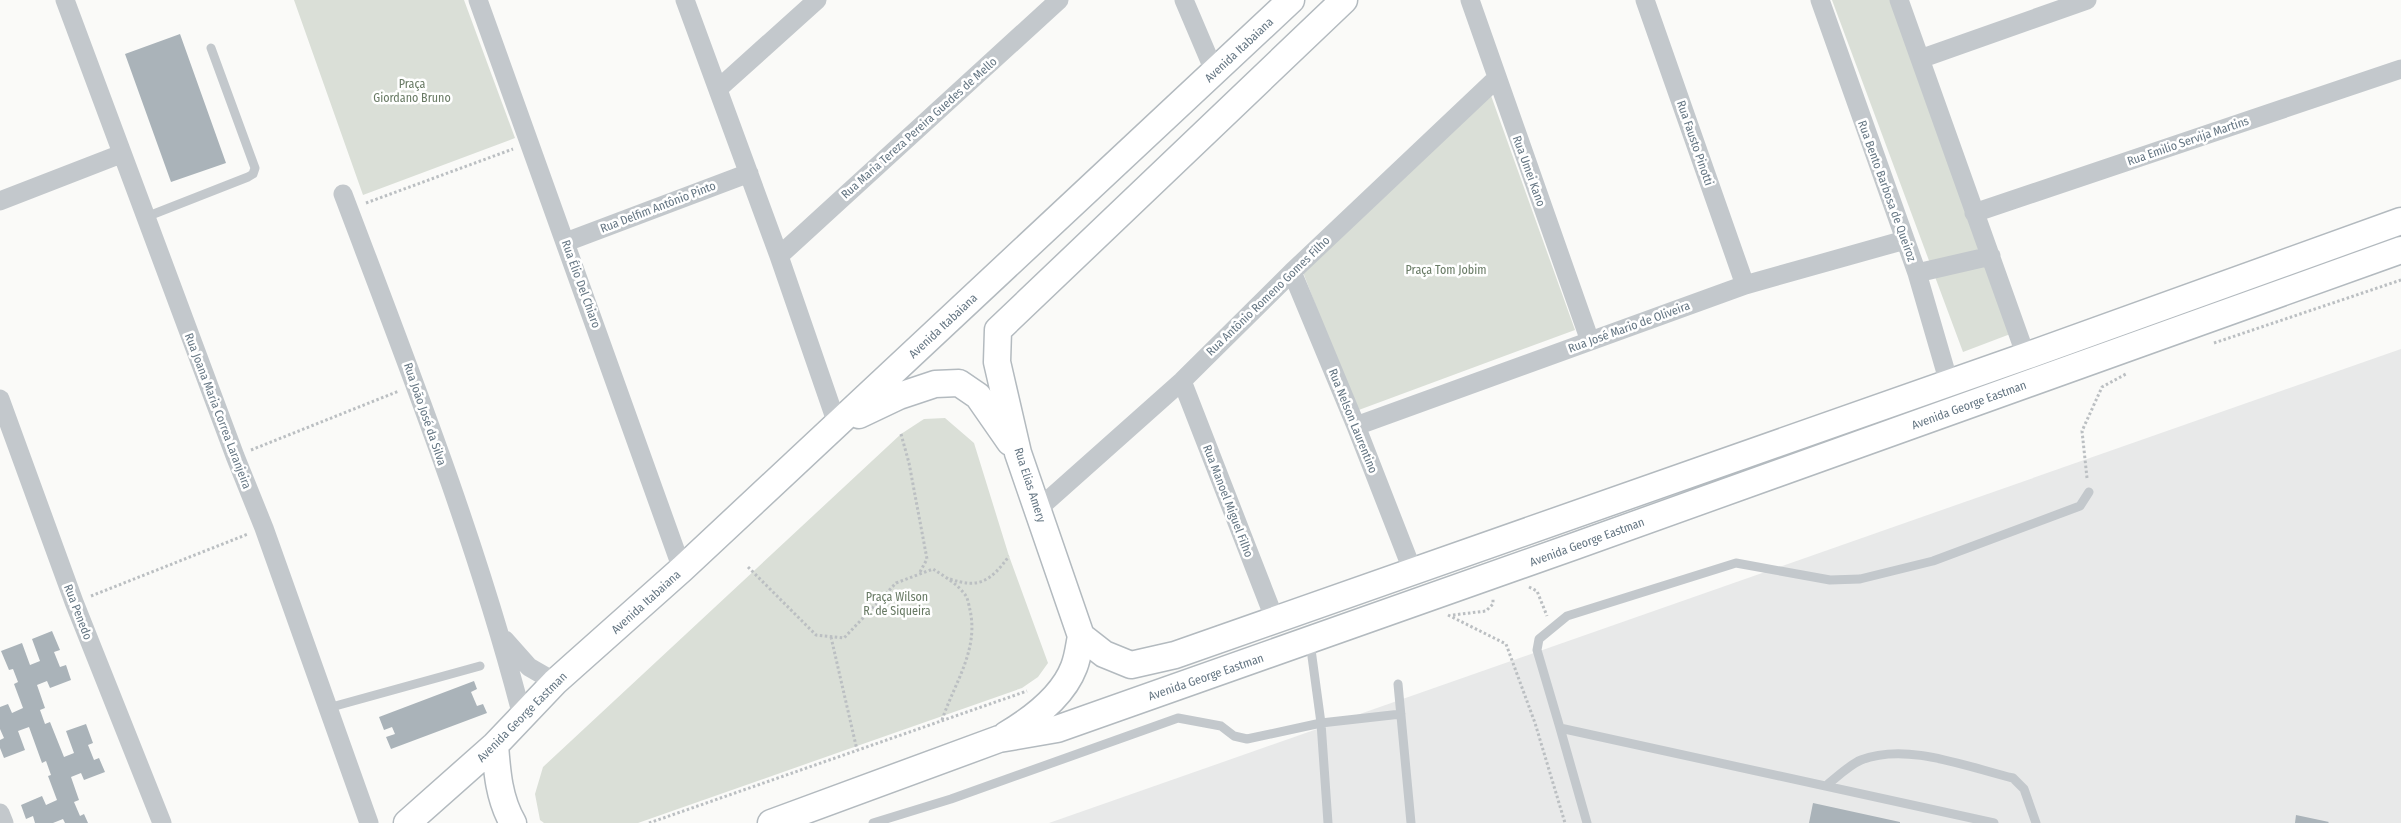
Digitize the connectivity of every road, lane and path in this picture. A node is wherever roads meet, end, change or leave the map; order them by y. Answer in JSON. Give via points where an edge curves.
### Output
{"nodes":[{"id":1,"x":65,"y":0,"type":"edge"},
{"id":2,"x":478,"y":0,"type":"edge"},
{"id":3,"x":685,"y":0,"type":"edge"},
{"id":4,"x":817,"y":0,"type":"edge"},
{"id":5,"x":1060,"y":0,"type":"edge"},
{"id":6,"x":1184,"y":0,"type":"edge"},
{"id":7,"x":1292,"y":0,"type":"edge"},
{"id":8,"x":1344,"y":0,"type":"edge"},
{"id":9,"x":1470,"y":0,"type":"edge"},
{"id":10,"x":1644,"y":0,"type":"edge"},
{"id":11,"x":1820,"y":0,"type":"edge"},
{"id":12,"x":1899,"y":0,"type":"edge"},
{"id":13,"x":2083,"y":1,"type":"edge"},
{"id":14,"x":211,"y":48,"type":"dead end"},
{"id":15,"x":1920,"y":59,"type":"junction"},
{"id":16,"x":2401,"y":68,"type":"edge"},
{"id":17,"x":1214,"y":73,"type":"junction"},
{"id":18,"x":1496,"y":79,"type":"junction"},
{"id":19,"x":718,"y":89,"type":"junction"},
{"id":20,"x":530,"y":142,"type":"junction"},
{"id":21,"x":121,"y":154,"type":"junction"},
{"id":22,"x":749,"y":173,"type":"junction"},
{"id":23,"x":0,"y":200,"type":"edge"},
{"id":24,"x":346,"y":201,"type":"joint"},
{"id":25,"x":1974,"y":213,"type":"junction"},
{"id":26,"x":146,"y":218,"type":"junction"},
{"id":27,"x":2401,"y":221,"type":"edge"},
{"id":28,"x":1905,"y":240,"type":"junction"},
{"id":29,"x":566,"y":242,"type":"junction"},
{"id":30,"x":2401,"y":250,"type":"edge"},
{"id":31,"x":779,"y":256,"type":"junction"},
{"id":32,"x":1991,"y":256,"type":"junction"},
{"id":33,"x":1292,"y":272,"type":"junction"},
{"id":34,"x":1917,"y":273,"type":"junction"},
{"id":35,"x":2401,"y":280,"type":"edge"},
{"id":36,"x":1745,"y":286,"type":"junction"},
{"id":37,"x":1590,"y":341,"type":"junction"},
{"id":38,"x":2207,"y":346,"type":"dead end"},
{"id":39,"x":2026,"y":356,"type":"junction"},
{"id":40,"x":2132,"y":371,"type":"dead end"},
{"id":41,"x":1182,"y":382,"type":"junction"},
{"id":42,"x":1949,"y":384,"type":"junction"},
{"id":43,"x":415,"y":385,"type":"junction"},
{"id":44,"x":0,"y":400,"type":"edge"},
{"id":45,"x":837,"y":424,"type":"junction"},
{"id":46,"x":1356,"y":426,"type":"junction"},
{"id":47,"x":901,"y":434,"type":"dead end"},
{"id":48,"x":1018,"y":453,"type":"junction"},
{"id":49,"x":234,"y":456,"type":"junction"},
{"id":50,"x":2088,"y":492,"type":"joint"},
{"id":51,"x":1038,"y":510,"type":"junction"},
{"id":52,"x":264,"y":528,"type":"junction"},
{"id":53,"x":1009,"y":556,"type":"dead end"},
{"id":54,"x":748,"y":567,"type":"dead end"},
{"id":55,"x":682,"y":570,"type":"junction"},
{"id":56,"x":1413,"y":572,"type":"junction"},
{"id":57,"x":920,"y":573,"type":"junction"},
{"id":58,"x":947,"y":578,"type":"junction"},
{"id":59,"x":1521,"y":583,"type":"dead end"},
{"id":60,"x":1493,"y":593,"type":"dead end"},
{"id":61,"x":74,"y":602,"type":"junction"},
{"id":62,"x":1450,"y":615,"type":"junction"},
{"id":63,"x":1442,"y":617,"type":"dead end"},
{"id":64,"x":1275,"y":620,"type":"junction"},
{"id":65,"x":1552,"y":628,"type":"junction"},
{"id":66,"x":501,"y":636,"type":"junction"},
{"id":67,"x":1081,"y":636,"type":"junction"},
{"id":68,"x":831,"y":637,"type":"junction"},
{"id":69,"x":1310,"y":640,"type":"junction"},
{"id":70,"x":592,"y":651,"type":"joint"},
{"id":71,"x":480,"y":666,"type":"dead end"},
{"id":72,"x":555,"y":682,"type":"junction"},
{"id":73,"x":1398,"y":684,"type":"dead end"},
{"id":74,"x":1032,"y":689,"type":"dead end"},
{"id":75,"x":328,"y":708,"type":"junction"},
{"id":76,"x":1401,"y":714,"type":"junction"},
{"id":77,"x":522,"y":716,"type":"junction"},
{"id":78,"x":942,"y":720,"type":"junction"},
{"id":79,"x":1322,"y":723,"type":"junction"},
{"id":80,"x":1560,"y":728,"type":"junction"},
{"id":81,"x":999,"y":739,"type":"junction"},
{"id":82,"x":495,"y":745,"type":"junction"},
{"id":83,"x":856,"y":750,"type":"junction"},
{"id":84,"x":1827,"y":785,"type":"junction"},
{"id":85,"x":0,"y":813,"type":"edge"},
{"id":86,"x":4,"y":823,"type":"edge"},
{"id":87,"x":162,"y":823,"type":"edge"},
{"id":88,"x":369,"y":823,"type":"edge"},
{"id":89,"x":407,"y":823,"type":"edge"},
{"id":90,"x":512,"y":823,"type":"edge"},
{"id":91,"x":649,"y":823,"type":"edge"},
{"id":92,"x":771,"y":823,"type":"edge"},
{"id":93,"x":873,"y":823,"type":"edge"},
{"id":94,"x":1328,"y":823,"type":"edge"},
{"id":95,"x":1411,"y":823,"type":"edge"},
{"id":96,"x":1565,"y":823,"type":"edge"},
{"id":97,"x":1587,"y":823,"type":"edge"},
{"id":98,"x":1994,"y":823,"type":"edge"},
{"id":99,"x":2036,"y":823,"type":"edge"}],
"edges":[{"from":1,"to":21,"type":"street","name":"Rua Joana Maria Correa Laranjeira"},
{"from":2,"to":20,"type":"street","name":"Rua Élio Del Chiaro"},
{"from":3,"to":19,"type":"street"},
{"from":4,"to":19,"type":"street"},
{"from":5,"to":31,"type":"street","name":"Rua Maria Tereza Pereira Guedes de Mello"},
{"from":6,"to":17,"type":"street"},
{"from":7,"to":17,"type":"street","name":"Avenida Itabaiana"},
{"from":8,"to":48,"type":"street","name":"Rua Elias Amery","via":[[998,330],[997,362]]},
{"from":9,"to":18,"type":"street","name":"Rua Umei Kano"},
{"from":10,"to":36,"type":"street","name":"Rua Fausto Pinotti"},
{"from":11,"to":28,"type":"street","name":"Rua Bento Barbosa de Queiroz"},
{"from":12,"to":15,"type":"street"},
{"from":13,"to":15,"type":"street"},
{"from":14,"to":26,"type":"lane","via":[[255,168],[248,177]]},
{"from":15,"to":25,"type":"street"},
{"from":16,"to":25,"type":"street","name":"Rua Emilio Servija Martins"},
{"from":17,"to":45,"type":"street","name":"Avenida Itabaiana"},
{"from":18,"to":33,"type":"street","name":"Rua Antônio Romeno Gomes Filho"},
{"from":18,"to":37,"type":"street","name":"Rua Umei Kano"},
{"from":19,"to":22,"type":"street"},
{"from":20,"to":24,"type":"path"},
{"from":20,"to":29,"type":"street","name":"Rua Élio Del Chiaro"},
{"from":21,"to":23,"type":"street"},
{"from":21,"to":26,"type":"street","name":"Rua Joana Maria Correa Laranjeira"},
{"from":22,"to":29,"type":"street","name":"Rua Delfim Antônio Pinto"},
{"from":22,"to":31,"type":"street"},
{"from":24,"to":43,"type":"street","name":"Rua João José da Silva"},
{"from":25,"to":32,"type":"street"},
{"from":26,"to":49,"type":"street","name":"Rua Joana Maria Correa Laranjeira"},
{"from":27,"to":39,"type":"street"},
{"from":28,"to":34,"type":"street","name":"Rua Bento Barbosa de Queiroz"},
{"from":28,"to":36,"type":"street","name":"Rua José Mario de Oliveira"},
{"from":29,"to":55,"type":"street","name":"Rua Élio Del Chiaro"},
{"from":30,"to":69,"type":"street","name":"Avenida George Eastman"},
{"from":31,"to":45,"type":"street"},
{"from":32,"to":34,"type":"street"},
{"from":32,"to":39,"type":"street"},
{"from":33,"to":41,"type":"street","name":"Rua Antônio Romeno Gomes Filho"},
{"from":33,"to":46,"type":"street","name":"Rua Nelson Laurentino"},
{"from":34,"to":42,"type":"street","name":"Rua Bento Barbosa de Queiroz"},
{"from":35,"to":38,"type":"path"},
{"from":36,"to":37,"type":"street","name":"Rua José Mario de Oliveira"},
{"from":37,"to":46,"type":"street","name":"Rua José Mario de Oliveira"},
{"from":39,"to":42,"type":"street"},
{"from":40,"to":50,"type":"path","via":[[2102,387],[2082,431]]},
{"from":41,"to":51,"type":"street","name":"Rua Antônio Romeno Gomes Filho"},
{"from":41,"to":64,"type":"street","name":"Rua Manoel Miguel Filho"},
{"from":42,"to":56,"type":"street"},
{"from":43,"to":49,"type":"path"},
{"from":43,"to":66,"type":"street","name":"Rua João José da Silva"},
{"from":44,"to":61,"type":"street","name":"Rua Penedo"},
{"from":45,"to":48,"type":"street","via":[[899,396],[935,384],[959,383],[978,396]]},
{"from":45,"to":55,"type":"street","name":"Avenida Itabaiana"},
{"from":46,"to":56,"type":"street","name":"Rua Nelson Laurentino"},
{"from":47,"to":57,"type":"path","via":[[927,559]]},
{"from":48,"to":51,"type":"street","name":"Rua Elias Amery"},
{"from":49,"to":52,"type":"street","name":"Rua Joana Maria Correa Laranjeira"},
{"from":50,"to":65,"type":"lane","via":[[2080,506],[1933,561],[1860,579],[1830,580],[1736,563],[1567,616]]},
{"from":51,"to":67,"type":"street","name":"Rua Elias Amery"},
{"from":52,"to":61,"type":"path"},
{"from":52,"to":75,"type":"street","name":"Rua Joana Maria Correa Laranjeira"},
{"from":53,"to":58,"type":"path","via":[[983,581],[968,585]]},
{"from":54,"to":68,"type":"path","via":[[816,635]]},
{"from":55,"to":70,"type":"street","name":"Avenida Itabaiana"},
{"from":56,"to":64,"type":"street"},
{"from":57,"to":58,"type":"path","via":[[933,569]]},
{"from":57,"to":68,"type":"path","via":[[896,583],[844,638]]},
{"from":58,"to":78,"type":"path","via":[[966,596],[973,622],[968,654]]},
{"from":59,"to":65,"type":"path","via":[[1537,591]]},
{"from":60,"to":62,"type":"path","via":[[1493,604],[1486,611]]},
{"from":61,"to":87,"type":"street","name":"Rua Penedo"},
{"from":62,"to":63,"type":"path"},
{"from":62,"to":96,"type":"path","via":[[1468,628],[1506,644],[1535,723]]},
{"from":64,"to":67,"type":"street","via":[[1175,655],[1131,665],[1104,654]]},
{"from":65,"to":80,"type":"lane","via":[[1539,639],[1537,650]]},
{"from":66,"to":72,"type":"street","name":"Rua João José da Silva","via":[[529,667]]},
{"from":66,"to":77,"type":"street","name":"Rua João José da Silva"},
{"from":67,"to":81,"type":"street","via":[[1074,667],[1064,686],[1027,722]]},
{"from":68,"to":83,"type":"path"},
{"from":69,"to":79,"type":"lane"},
{"from":69,"to":81,"type":"street","name":"Avenida George Eastman","via":[[1057,729]]},
{"from":70,"to":72,"type":"street","name":"Avenida George Eastman"},
{"from":71,"to":75,"type":"lane"},
{"from":72,"to":77,"type":"street","name":"Avenida George Eastman"},
{"from":73,"to":76,"type":"lane"},
{"from":74,"to":78,"type":"path"},
{"from":75,"to":88,"type":"street","name":"Rua Joana Maria Correa Laranjeira"},
{"from":76,"to":79,"type":"lane"},
{"from":76,"to":95,"type":"lane"},
{"from":77,"to":82,"type":"street","name":"Avenida George Eastman"},
{"from":78,"to":83,"type":"path"},
{"from":79,"to":93,"type":"lane","via":[[1248,739],[1234,736],[1221,726],[1178,718],[951,799]]},
{"from":79,"to":94,"type":"lane"},
{"from":80,"to":84,"type":"lane"},
{"from":80,"to":97,"type":"lane"},
{"from":81,"to":92,"type":"street","name":"Avenida George Eastman"},
{"from":82,"to":89,"type":"street","name":"Avenida George Eastman"},
{"from":82,"to":90,"type":"street","via":[[498,780]]},
{"from":83,"to":91,"type":"path"},
{"from":84,"to":98,"type":"lane"},
{"from":84,"to":99,"type":"lane","via":[[1860,761],[1886,752],[1916,754],[2013,778],[2024,789]]},
{"from":85,"to":86,"type":"street"}]}
